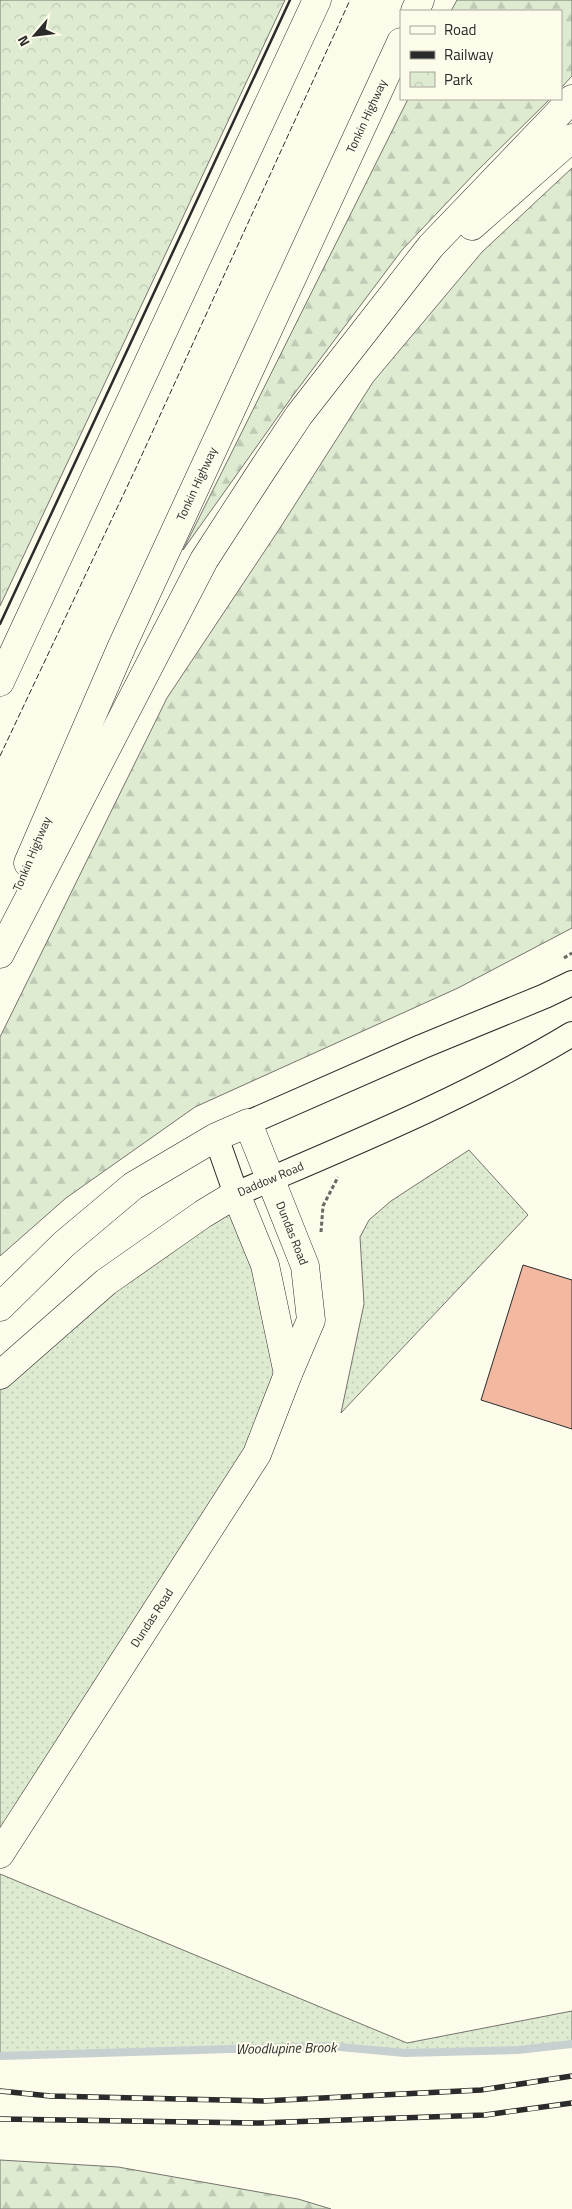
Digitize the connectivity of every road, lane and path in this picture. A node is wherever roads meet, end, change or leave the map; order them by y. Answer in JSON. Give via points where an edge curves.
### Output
{"nodes":[{"id":1,"x":317,"y":0,"type":"edge"},
{"id":2,"x":400,"y":44,"type":"edge"},
{"id":3,"x":572,"y":99,"type":"edge"},
{"id":4,"x":572,"y":138,"type":"edge"},
{"id":5,"x":340,"y":361,"type":"junction"},
{"id":6,"x":0,"y":682,"type":"edge"},
{"id":7,"x":0,"y":928,"type":"edge"},
{"id":8,"x":0,"y":954,"type":"edge"},
{"id":9,"x":572,"y":983,"type":"edge"},
{"id":10,"x":572,"y":1034,"type":"edge"},
{"id":11,"x":248,"y":1123,"type":"junction"},
{"id":12,"x":216,"y":1137,"type":"junction"},
{"id":13,"x":338,"y":1177,"type":"dead end"},
{"id":14,"x":271,"y":1179,"type":"junction"},
{"id":15,"x":236,"y":1194,"type":"junction"},
{"id":16,"x":321,"y":1236,"type":"dead end"},
{"id":17,"x":0,"y":1307,"type":"edge"},
{"id":18,"x":288,"y":1374,"type":"junction"},
{"id":19,"x":0,"y":1375,"type":"edge"},
{"id":20,"x":0,"y":1854,"type":"edge"}],
"edges":[{"from":1,"to":6,"type":"main road"},
{"from":2,"to":7,"type":"main road","name":"Tonkin Highway","via":[[122,646]]},
{"from":3,"to":5,"type":"main road","via":[[430,246]]},
{"from":4,"to":5,"type":"main road","via":[[448,248]]},
{"from":5,"to":8,"type":"main road","via":[[299,415],[204,560]]},
{"from":9,"to":11,"type":"street"},
{"from":10,"to":14,"type":"street","name":"Daddow Road","via":[[417,1116]]},
{"from":11,"to":12,"type":"main road"},
{"from":11,"to":14,"type":"main road","name":"Dundas Road"},
{"from":12,"to":15,"type":"street"},
{"from":12,"to":17,"type":"main road","via":[[133,1186],[64,1244]]},
{"from":13,"to":16,"type":"path","via":[[323,1206]]},
{"from":14,"to":15,"type":"street","name":"Daddow Road"},
{"from":14,"to":18,"type":"main road","name":"Dundas Road","via":[[305,1266],[311,1320]]},
{"from":15,"to":18,"type":"main road","via":[[265,1265]]},
{"from":15,"to":19,"type":"main road","name":"Daddow Road","via":[[106,1282]]},
{"from":18,"to":20,"type":"main road","name":"Dundas Road","via":[[257,1454]]}]}
